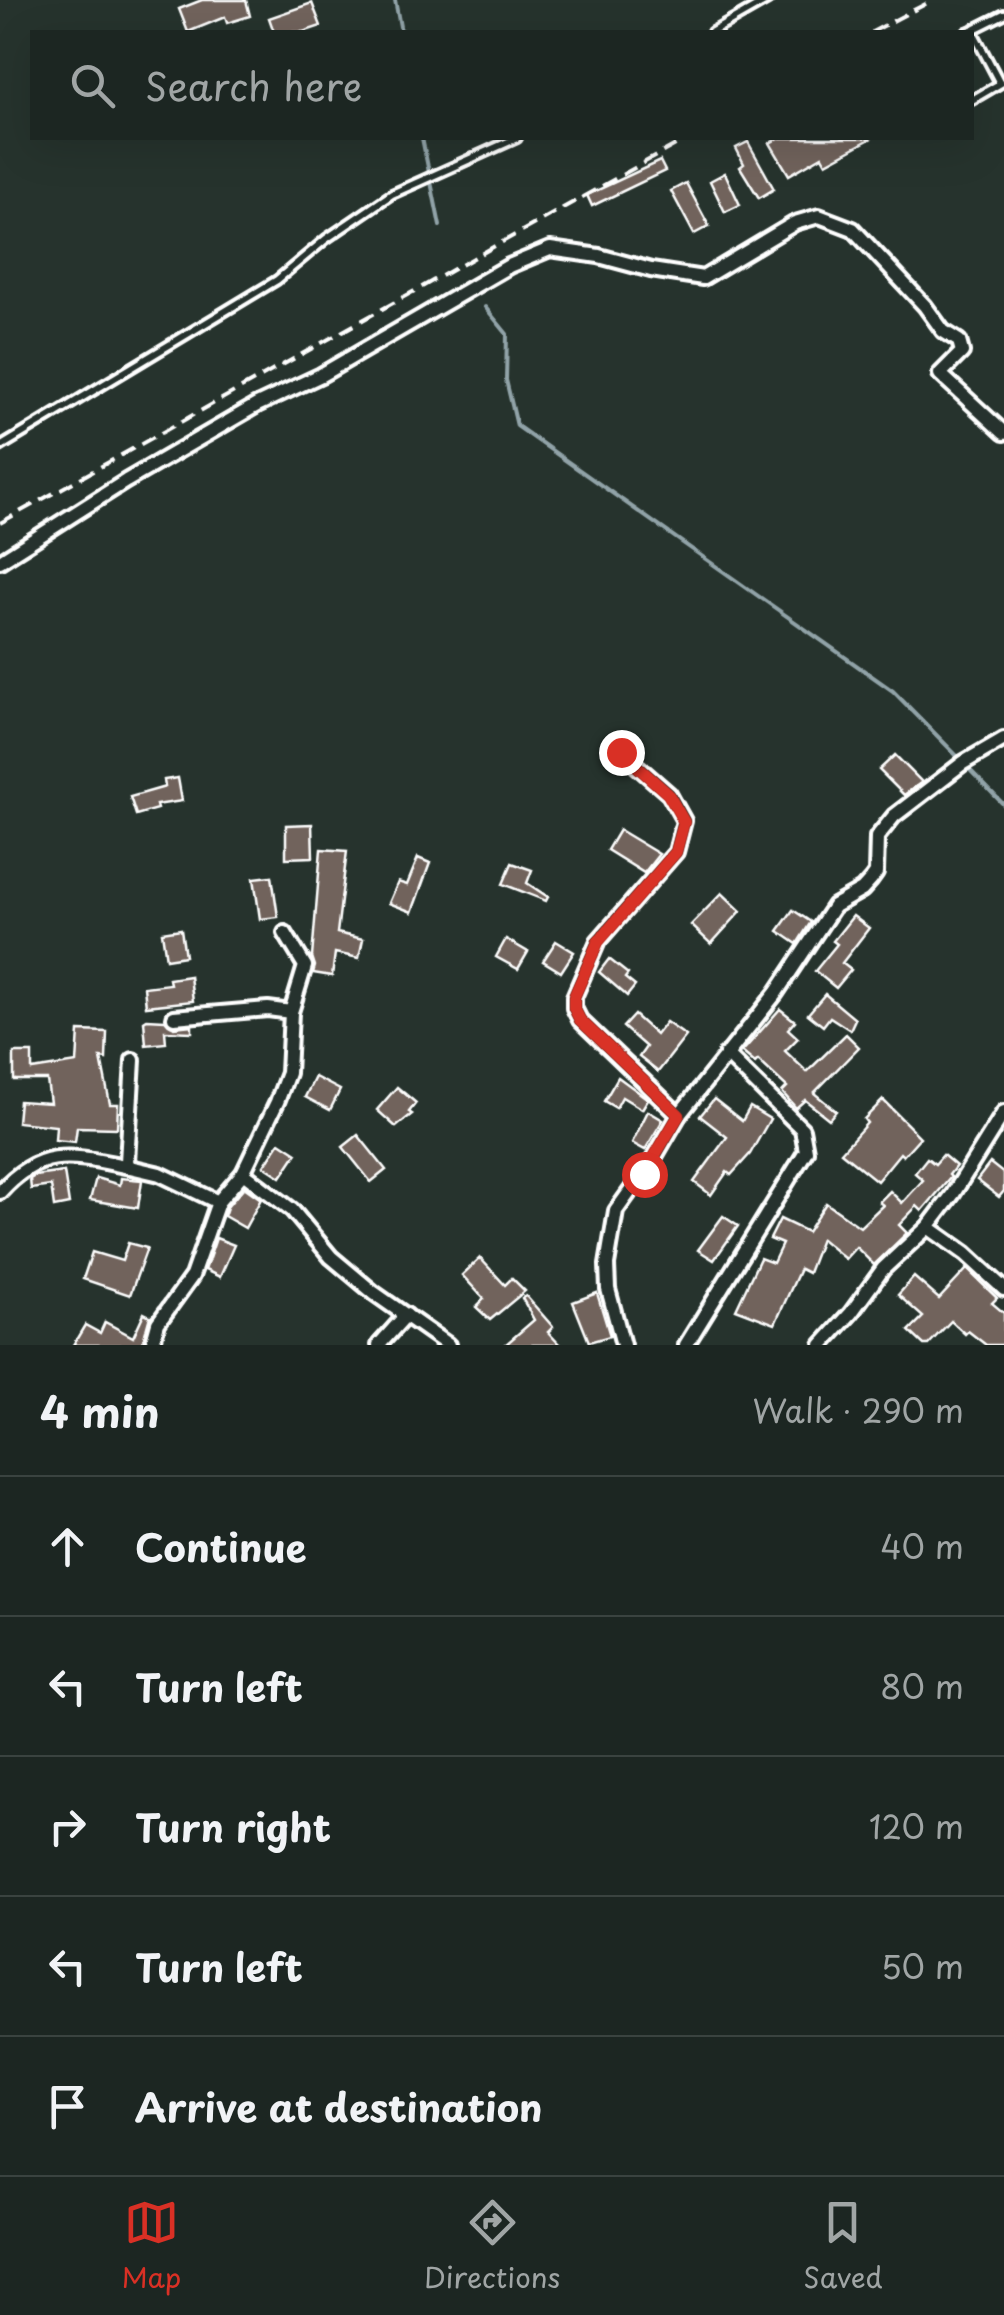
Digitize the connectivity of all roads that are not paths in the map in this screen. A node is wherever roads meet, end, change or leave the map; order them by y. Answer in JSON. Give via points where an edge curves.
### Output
{"nodes":[{"id":1,"x":768,"y":0,"type":"edge"},
{"id":2,"x":1004,"y":14,"type":"edge"},
{"id":3,"x":716,"y":30,"type":"edge"},
{"id":4,"x":972,"y":30,"type":"edge"},
{"id":5,"x":974,"y":38,"type":"edge"},
{"id":6,"x":1002,"y":83,"type":"edge"},
{"id":7,"x":974,"y":97,"type":"edge"},
{"id":8,"x":513,"y":140,"type":"edge"},
{"id":9,"x":1004,"y":433,"type":"edge"},
{"id":10,"x":0,"y":447,"type":"edge"},
{"id":11,"x":0,"y":562,"type":"edge"},
{"id":12,"x":1004,"y":739,"type":"edge"},
{"id":13,"x":621,"y":752,"type":"dead end"},
{"id":14,"x":286,"y":933,"type":"dead end"},
{"id":15,"x":291,"y":1012,"type":"junction"},
{"id":16,"x":174,"y":1017,"type":"dead end"},
{"id":17,"x":726,"y":1054,"type":"junction"},
{"id":18,"x":133,"y":1060,"type":"dead end"},
{"id":19,"x":1004,"y":1112,"type":"edge"},
{"id":20,"x":679,"y":1115,"type":"junction"},
{"id":21,"x":130,"y":1167,"type":"junction"},
{"id":22,"x":243,"y":1172,"type":"junction"},
{"id":23,"x":0,"y":1192,"type":"edge"},
{"id":24,"x":218,"y":1202,"type":"junction"},
{"id":25,"x":928,"y":1227,"type":"junction"},
{"id":26,"x":1004,"y":1290,"type":"edge"},
{"id":27,"x":406,"y":1315,"type":"junction"},
{"id":28,"x":152,"y":1345,"type":"edge"},
{"id":29,"x":379,"y":1345,"type":"edge"},
{"id":30,"x":448,"y":1345,"type":"edge"},
{"id":31,"x":623,"y":1345,"type":"edge"},
{"id":32,"x":686,"y":1345,"type":"edge"},
{"id":33,"x":822,"y":1345,"type":"edge"}],
"edges":[{"from":1,"to":3,"type":"lane"},
{"from":2,"to":4,"type":"lane"},
{"from":5,"to":6,"type":"lane"},
{"from":6,"to":7,"type":"lane"},
{"from":8,"to":10,"type":"lane","via":[[392,194],[277,280]]},
{"from":9,"to":11,"type":"street","via":[[940,374],[962,352],[959,341],[942,331],[853,230],[819,216],[795,223],[702,278],[550,249],[257,404]]},
{"from":12,"to":17,"type":"street","via":[[894,816],[877,837],[872,880],[834,906]]},
{"from":13,"to":20,"type":"street","via":[[668,794],[684,822],[676,852],[598,942],[574,1008],[599,1041]]},
{"from":14,"to":15,"type":"street","via":[[305,966]]},
{"from":15,"to":16,"type":"street"},
{"from":15,"to":22,"type":"street","via":[[288,1073]]},
{"from":17,"to":20,"type":"street"},
{"from":17,"to":32,"type":"street","via":[[802,1129],[806,1151]]},
{"from":18,"to":21,"type":"street","via":[[125,1153]]},
{"from":19,"to":25,"type":"street"},
{"from":20,"to":31,"type":"street","via":[[616,1211],[610,1234],[608,1289]]},
{"from":21,"to":23,"type":"street","via":[[52,1156]]},
{"from":21,"to":24,"type":"street"},
{"from":22,"to":24,"type":"street"},
{"from":22,"to":27,"type":"street","via":[[292,1210],[331,1257]]},
{"from":24,"to":28,"type":"street","via":[[192,1276],[158,1324]]},
{"from":25,"to":26,"type":"street"},
{"from":25,"to":33,"type":"street","via":[[883,1269]]},
{"from":27,"to":29,"type":"street"},
{"from":27,"to":30,"type":"street"}]}
